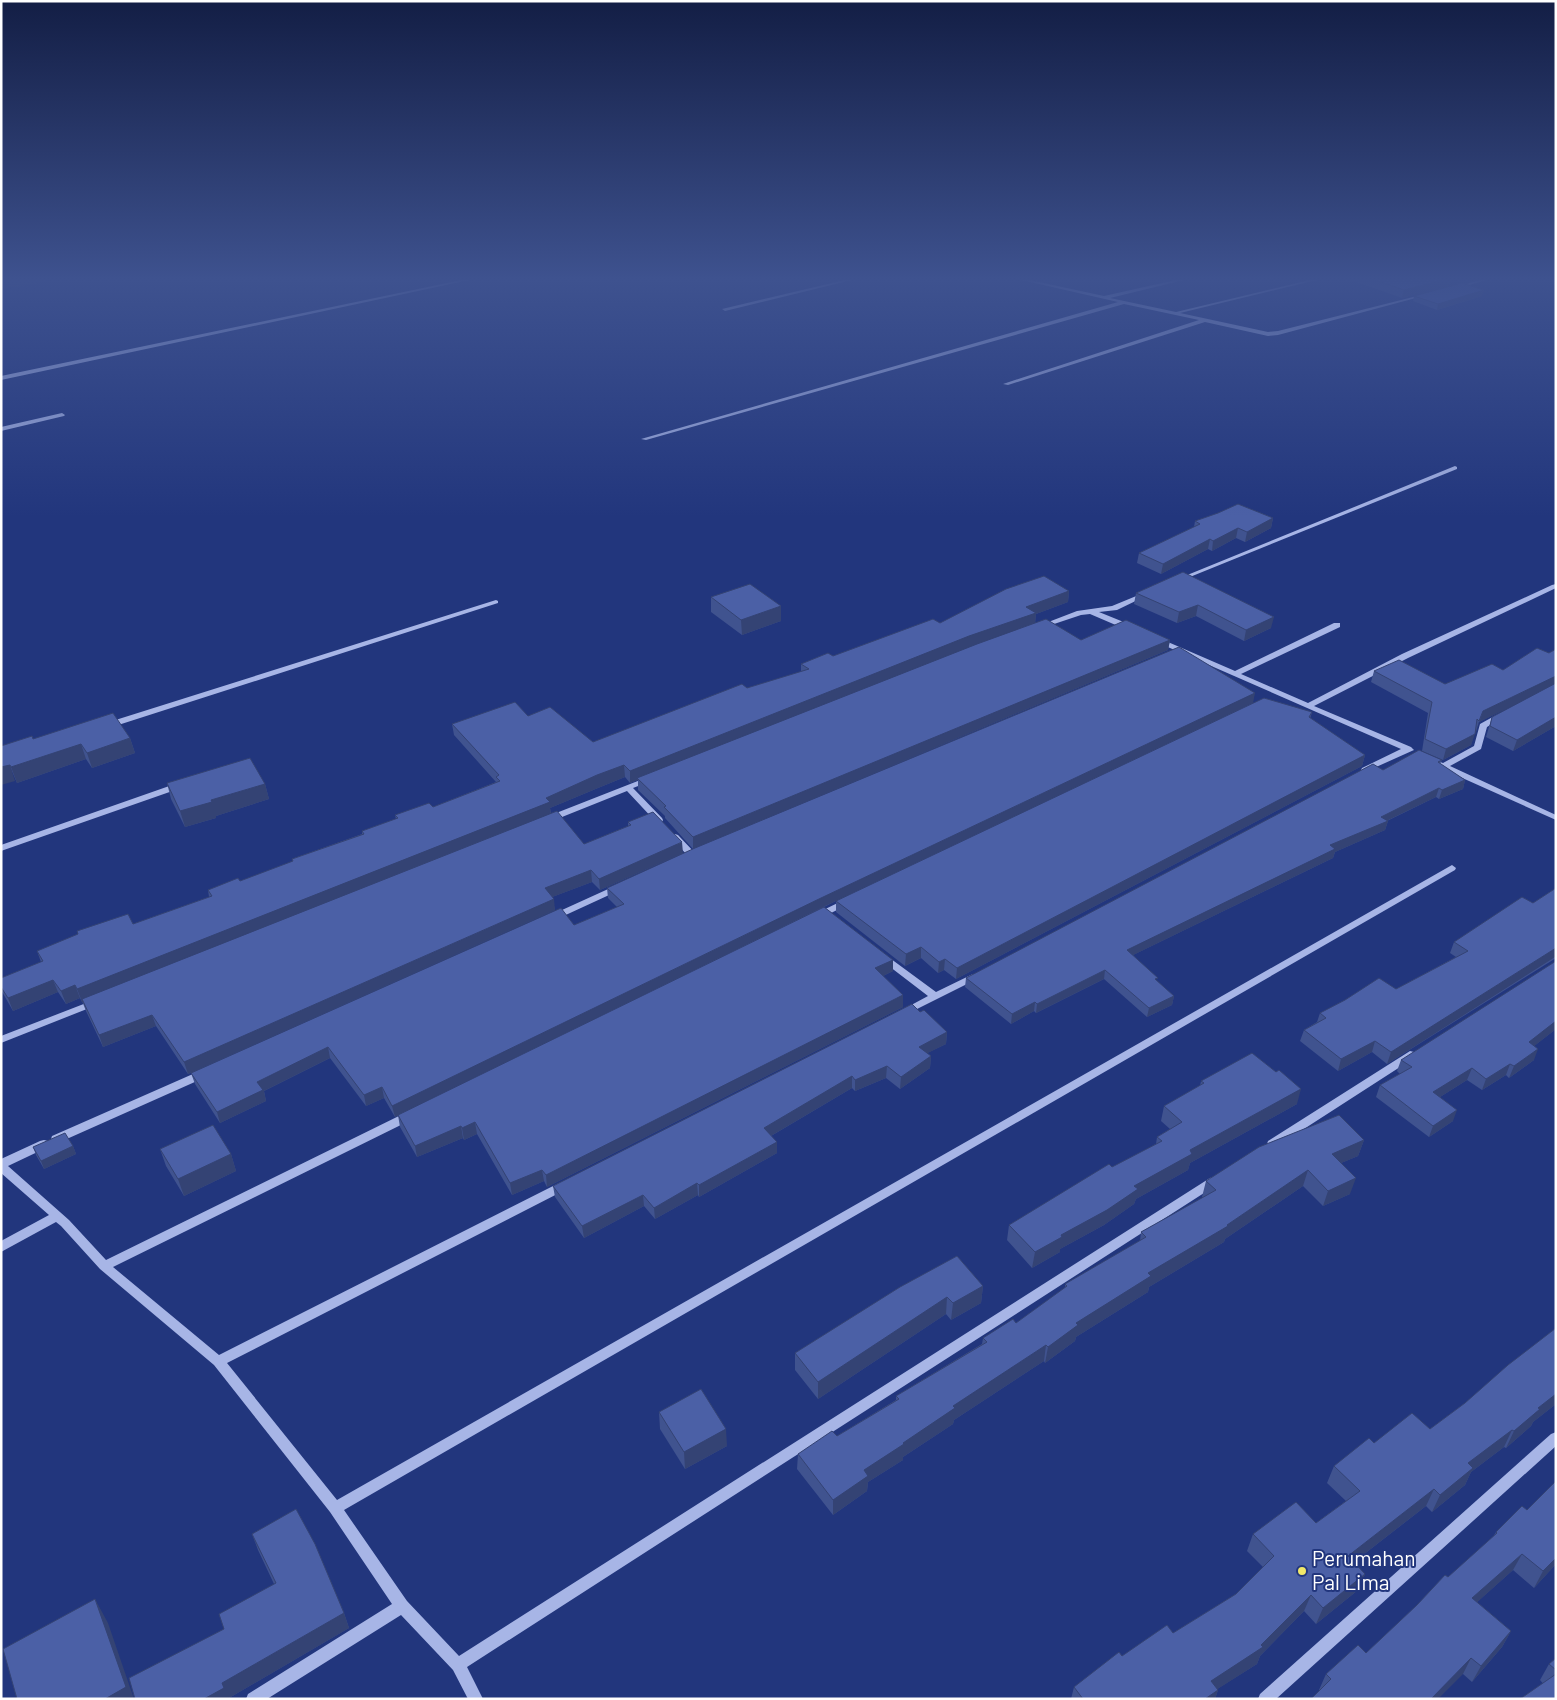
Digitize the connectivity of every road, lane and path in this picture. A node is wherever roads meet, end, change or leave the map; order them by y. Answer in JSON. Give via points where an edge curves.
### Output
{"nodes":[{"id":1,"x":94,"y":358,"type":"edge"},
{"id":2,"x":927,"y":358,"type":"edge"},
{"id":3,"x":1086,"y":358,"type":"edge"},
{"id":4,"x":1,"y":378,"type":"edge"},
{"id":5,"x":1006,"y":384,"type":"dead end"},
{"id":6,"x":62,"y":415,"type":"dead end"},
{"id":7,"x":1,"y":429,"type":"edge"},
{"id":8,"x":644,"y":439,"type":"dead end"},
{"id":9,"x":1455,"y":468,"type":"dead end"},
{"id":10,"x":1167,"y":584,"type":"edge"},
{"id":11,"x":1554,"y":586,"type":"dead end"},
{"id":12,"x":1158,"y":588,"type":"edge"},
{"id":13,"x":496,"y":602,"type":"dead end"},
{"id":14,"x":1089,"y":611,"type":"junction"},
{"id":15,"x":1337,"y":626,"type":"dead end"},
{"id":16,"x":1035,"y":628,"type":"edge"},
{"id":17,"x":1135,"y":630,"type":"edge"},
{"id":18,"x":1153,"y":638,"type":"edge"},
{"id":19,"x":1180,"y":650,"type":"junction"},
{"id":20,"x":1164,"y":657,"type":"edge"},
{"id":21,"x":1235,"y":674,"type":"junction"},
{"id":22,"x":1308,"y":706,"type":"junction"},
{"id":23,"x":1507,"y":713,"type":"edge"},
{"id":24,"x":96,"y":729,"type":"edge"},
{"id":25,"x":1425,"y":758,"type":"edge"},
{"id":26,"x":1443,"y":766,"type":"junction"},
{"id":27,"x":1356,"y":774,"type":"edge"},
{"id":28,"x":655,"y":776,"type":"edge"},
{"id":29,"x":186,"y":783,"type":"edge"},
{"id":30,"x":628,"y":787,"type":"junction"},
{"id":31,"x":1556,"y":818,"type":"edge"},
{"id":32,"x":536,"y":824,"type":"edge"},
{"id":33,"x":1,"y":848,"type":"edge"},
{"id":34,"x":692,"y":855,"type":"edge"},
{"id":35,"x":1452,"y":868,"type":"dead end"},
{"id":36,"x":628,"y":883,"type":"edge"},
{"id":37,"x":852,"y":900,"type":"edge"},
{"id":38,"x":546,"y":920,"type":"edge"},
{"id":39,"x":807,"y":921,"type":"edge"},
{"id":40,"x":872,"y":949,"type":"edge"},
{"id":41,"x":988,"y":969,"type":"edge"},
{"id":42,"x":935,"y":997,"type":"junction"},
{"id":43,"x":103,"y":1000,"type":"edge"},
{"id":44,"x":900,"y":1015,"type":"edge"},
{"id":45,"x":1,"y":1040,"type":"edge"},
{"id":46,"x":1422,"y":1048,"type":"edge"},
{"id":47,"x":210,"y":1070,"type":"edge"},
{"id":48,"x":415,"y":1113,"type":"edge"},
{"id":49,"x":1262,"y":1150,"type":"edge"},
{"id":50,"x":1,"y":1165,"type":"edge"},
{"id":51,"x":1221,"y":1177,"type":"edge"},
{"id":52,"x":572,"y":1181,"type":"edge"},
{"id":53,"x":57,"y":1216,"type":"junction"},
{"id":54,"x":1,"y":1247,"type":"edge"},
{"id":55,"x":104,"y":1266,"type":"junction"},
{"id":56,"x":218,"y":1361,"type":"junction"},
{"id":57,"x":1556,"y":1438,"type":"edge"},
{"id":58,"x":335,"y":1508,"type":"junction"},
{"id":59,"x":402,"y":1606,"type":"junction"},
{"id":60,"x":458,"y":1665,"type":"junction"},
{"id":61,"x":253,"y":1699,"type":"edge"},
{"id":62,"x":476,"y":1699,"type":"edge"},
{"id":63,"x":1265,"y":1699,"type":"edge"}],
"edges":[{"from":1,"to":4,"type":"street"},
{"from":2,"to":8,"type":"street"},
{"from":3,"to":5,"type":"street"},
{"from":6,"to":7,"type":"street"},
{"from":9,"to":10,"type":"street"},
{"from":11,"to":22,"type":"street","via":[[1404,656]]},
{"from":12,"to":14,"type":"street","via":[[1114,608]]},
{"from":13,"to":24,"type":"street"},
{"from":14,"to":16,"type":"street"},
{"from":14,"to":17,"type":"street"},
{"from":15,"to":21,"type":"street"},
{"from":18,"to":19,"type":"street"},
{"from":19,"to":20,"type":"street"},
{"from":19,"to":21,"type":"street"},
{"from":21,"to":22,"type":"street"},
{"from":22,"to":27,"type":"street","via":[[1412,751]]},
{"from":23,"to":26,"type":"street","via":[[1483,726],[1478,747]]},
{"from":25,"to":26,"type":"street"},
{"from":26,"to":31,"type":"street"},
{"from":28,"to":30,"type":"street"},
{"from":29,"to":33,"type":"street"},
{"from":30,"to":32,"type":"street"},
{"from":30,"to":34,"type":"street"},
{"from":35,"to":58,"type":"street"},
{"from":36,"to":38,"type":"street"},
{"from":37,"to":39,"type":"street","via":[[829,915]]},
{"from":40,"to":42,"type":"street"},
{"from":41,"to":42,"type":"street"},
{"from":42,"to":44,"type":"street"},
{"from":43,"to":45,"type":"street"},
{"from":46,"to":49,"type":"street"},
{"from":47,"to":50,"type":"street"},
{"from":48,"to":55,"type":"street"},
{"from":50,"to":53,"type":"street"},
{"from":51,"to":60,"type":"street"},
{"from":52,"to":56,"type":"street"},
{"from":53,"to":54,"type":"street"},
{"from":53,"to":55,"type":"street"},
{"from":55,"to":56,"type":"street"},
{"from":56,"to":58,"type":"street"},
{"from":57,"to":63,"type":"street"},
{"from":58,"to":59,"type":"street"},
{"from":59,"to":60,"type":"street"},
{"from":59,"to":61,"type":"street"},
{"from":60,"to":62,"type":"street"}]}
